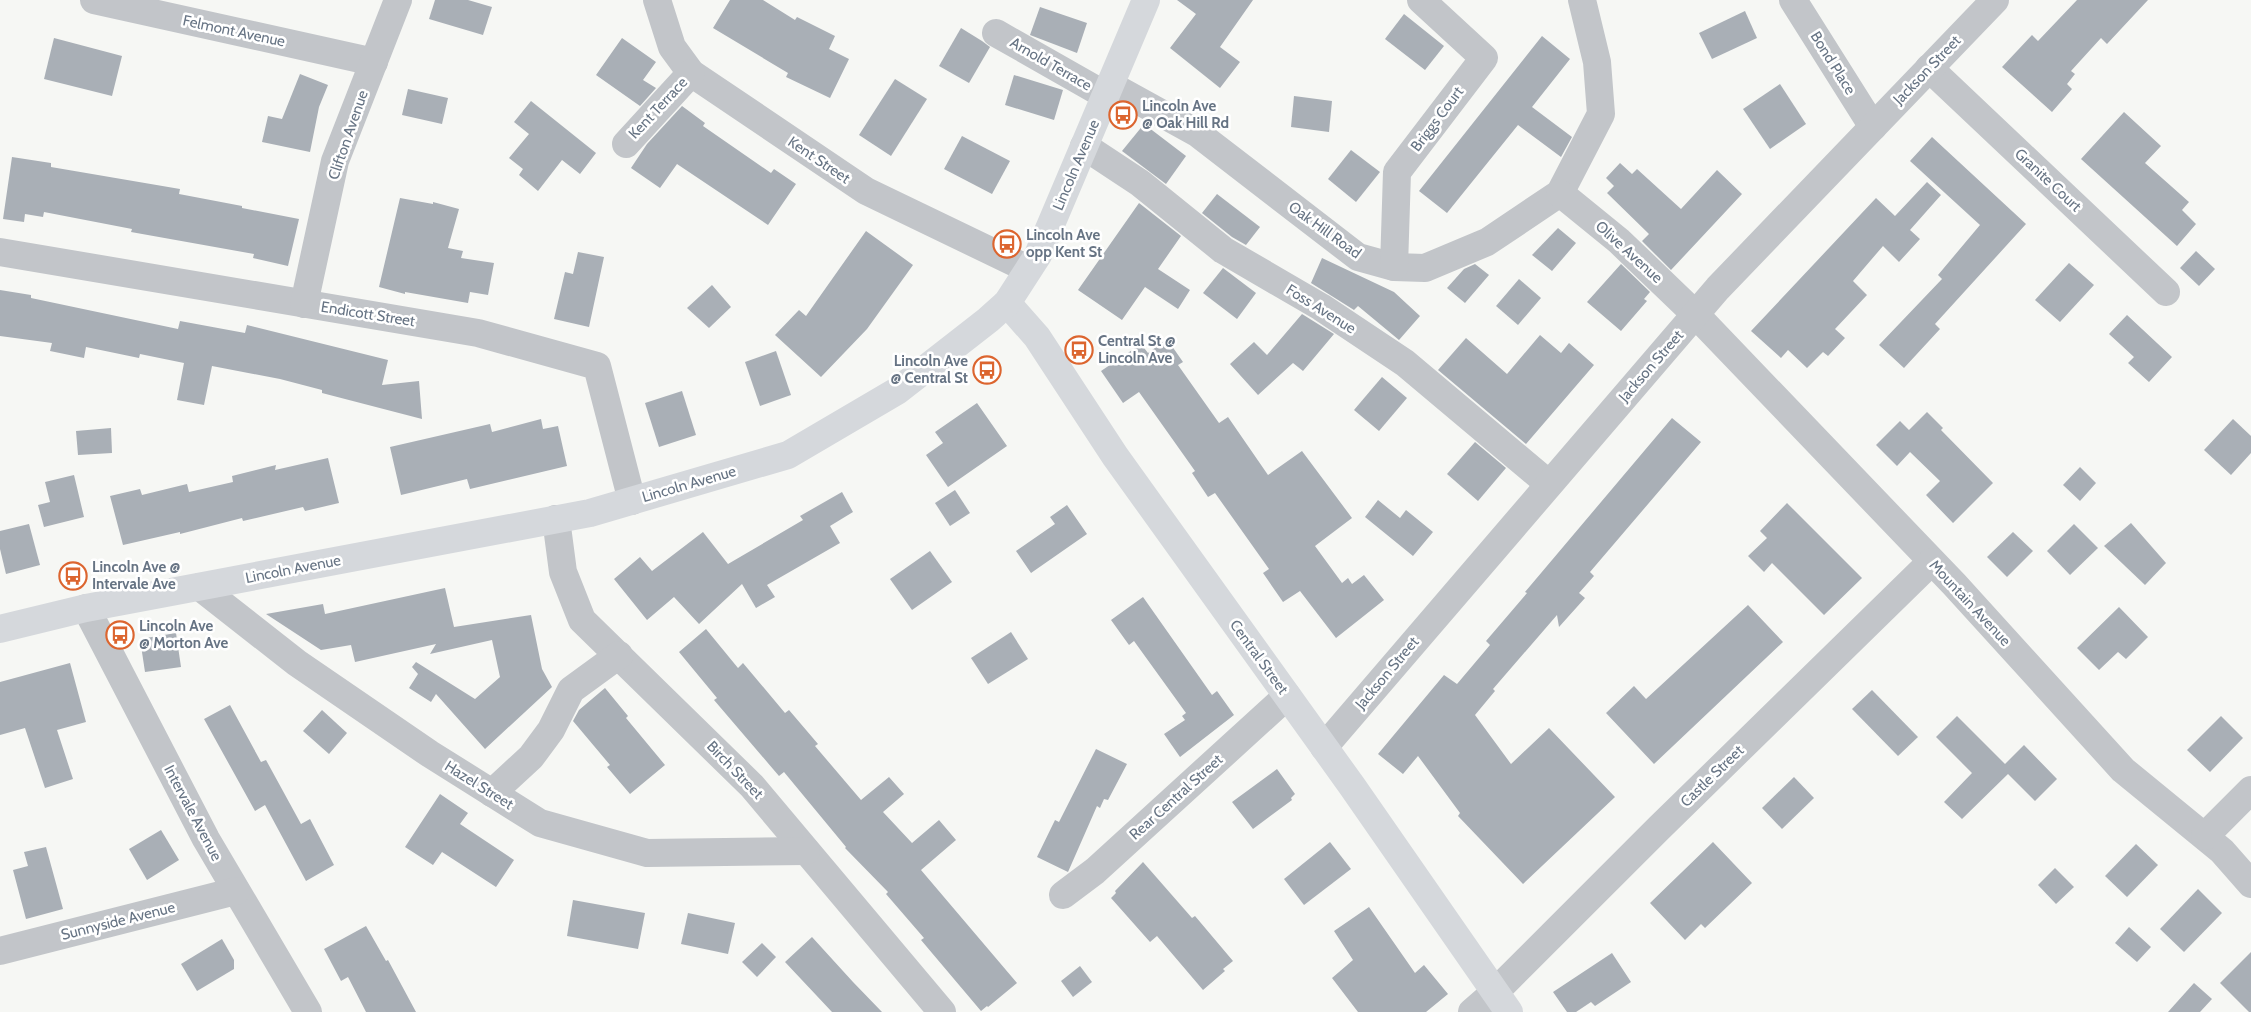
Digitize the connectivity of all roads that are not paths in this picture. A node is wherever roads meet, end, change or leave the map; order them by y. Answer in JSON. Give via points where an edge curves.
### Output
{"nodes":[{"id":1,"x":94,"y":0,"type":"edge"},
{"id":2,"x":398,"y":0,"type":"edge"},
{"id":3,"x":657,"y":0,"type":"edge"},
{"id":4,"x":1146,"y":0,"type":"edge"},
{"id":5,"x":1421,"y":0,"type":"edge"},
{"id":6,"x":1582,"y":0,"type":"edge"},
{"id":7,"x":1794,"y":0,"type":"edge"},
{"id":8,"x":1995,"y":0,"type":"edge"},
{"id":9,"x":996,"y":33,"type":"dead end"},
{"id":10,"x":374,"y":62,"type":"junction"},
{"id":11,"x":1929,"y":68,"type":"junction"},
{"id":12,"x":691,"y":73,"type":"junction"},
{"id":13,"x":1107,"y":90,"type":"junction"},
{"id":14,"x":1873,"y":127,"type":"junction"},
{"id":15,"x":626,"y":144,"type":"dead end"},
{"id":16,"x":1084,"y":146,"type":"junction"},
{"id":17,"x":1560,"y":193,"type":"junction"},
{"id":18,"x":0,"y":252,"type":"edge"},
{"id":19,"x":1394,"y":267,"type":"junction"},
{"id":20,"x":1028,"y":268,"type":"junction"},
{"id":21,"x":2166,"y":292,"type":"dead end"},
{"id":22,"x":1007,"y":303,"type":"junction"},
{"id":23,"x":304,"y":304,"type":"junction"},
{"id":24,"x":1695,"y":314,"type":"junction"},
{"id":25,"x":1549,"y":484,"type":"junction"},
{"id":26,"x":632,"y":501,"type":"junction"},
{"id":27,"x":556,"y":519,"type":"junction"},
{"id":28,"x":1931,"y":562,"type":"junction"},
{"id":29,"x":200,"y":586,"type":"junction"},
{"id":30,"x":86,"y":608,"type":"junction"},
{"id":31,"x":0,"y":629,"type":"edge"},
{"id":32,"x":619,"y":655,"type":"junction"},
{"id":33,"x":1287,"y":696,"type":"junction"},
{"id":34,"x":1324,"y":747,"type":"junction"},
{"id":35,"x":2251,"y":790,"type":"edge"},
{"id":36,"x":492,"y":793,"type":"junction"},
{"id":37,"x":2205,"y":836,"type":"junction"},
{"id":38,"x":806,"y":851,"type":"junction"},
{"id":39,"x":2251,"y":884,"type":"edge"},
{"id":40,"x":236,"y":891,"type":"junction"},
{"id":41,"x":1063,"y":895,"type":"dead end"},
{"id":42,"x":0,"y":951,"type":"edge"},
{"id":43,"x":1502,"y":1002,"type":"edge"},
{"id":44,"x":308,"y":1012,"type":"edge"},
{"id":45,"x":942,"y":1012,"type":"edge"},
{"id":46,"x":1472,"y":1012,"type":"edge"}],
"edges":[{"from":1,"to":10,"type":"street","name":"Felmont Avenue"},
{"from":2,"to":10,"type":"street","name":"Clifton Avenue"},
{"from":3,"to":12,"type":"street","name":"Kent Street","via":[[672,47]]},
{"from":4,"to":13,"type":"main road","name":"Lincoln Avenue"},
{"from":5,"to":19,"type":"street","name":"Briggs Court","via":[[1484,58],[1397,172]]},
{"from":6,"to":17,"type":"street","name":"Oak Hill Road","via":[[1597,62],[1601,114]]},
{"from":7,"to":14,"type":"street","name":"Bond Place"},
{"from":8,"to":11,"type":"street","name":"Jackson Street"},
{"from":9,"to":13,"type":"street","name":"Arnold Terrace"},
{"from":10,"to":23,"type":"street","name":"Clifton Avenue","via":[[335,161]]},
{"from":11,"to":14,"type":"street","name":"Jackson Street"},
{"from":11,"to":21,"type":"street","name":"Granite Court"},
{"from":12,"to":15,"type":"street","name":"Kent Terrace"},
{"from":12,"to":20,"type":"street","name":"Kent Street","via":[[866,191]]},
{"from":13,"to":16,"type":"main road","name":"Lincoln Avenue"},
{"from":13,"to":19,"type":"street","name":"Oak Hill Road","via":[[1197,133],[1358,257]]},
{"from":14,"to":24,"type":"street","name":"Jackson Street"},
{"from":16,"to":20,"type":"main road","name":"Lincoln Avenue","via":[[1038,254]]},
{"from":16,"to":25,"type":"street","name":"Foss Avenue","via":[[1140,183],[1223,250],[1406,363]]},
{"from":17,"to":19,"type":"street","name":"Oak Hill Road","via":[[1487,242],[1425,268]]},
{"from":17,"to":24,"type":"street","name":"Olive Avenue","via":[[1619,241]]},
{"from":18,"to":23,"type":"street","name":"Endicott Street"},
{"from":20,"to":22,"type":"main road","name":"Lincoln Avenue"},
{"from":22,"to":26,"type":"main road","name":"Lincoln Avenue","via":[[897,391],[788,455]]},
{"from":22,"to":33,"type":"main road","name":"Central Street","via":[[1037,337],[1115,456]]},
{"from":23,"to":26,"type":"street","name":"Endicott Street","via":[[478,333],[597,366]]},
{"from":24,"to":25,"type":"street","name":"Jackson Street"},
{"from":24,"to":28,"type":"street","name":"Mountain Avenue"},
{"from":25,"to":34,"type":"street","name":"Jackson Street"},
{"from":26,"to":27,"type":"main road","name":"Lincoln Avenue"},
{"from":27,"to":29,"type":"main road","name":"Lincoln Avenue"},
{"from":27,"to":32,"type":"street","name":"Birch Street","via":[[563,572],[582,620]]},
{"from":28,"to":37,"type":"street","name":"Mountain Avenue","via":[[2123,770]]},
{"from":28,"to":43,"type":"street","name":"Castle Street","via":[[1652,834]]},
{"from":29,"to":30,"type":"main road","name":"Lincoln Avenue"},
{"from":29,"to":36,"type":"street","name":"Hazel Street","via":[[297,663]]},
{"from":30,"to":31,"type":"main road","name":"Lincoln Avenue"},
{"from":30,"to":40,"type":"street","name":"Intervale Avenue","via":[[206,840]]},
{"from":32,"to":36,"type":"street","via":[[571,690],[551,730],[531,757]]},
{"from":32,"to":38,"type":"street","name":"Birch Street","via":[[752,786]]},
{"from":33,"to":34,"type":"main road","name":"Central Street"},
{"from":33,"to":41,"type":"street","name":"Rear Central Street","via":[[1095,871]]},
{"from":34,"to":43,"type":"main road","name":"Central Street"},
{"from":35,"to":37,"type":"street"},
{"from":36,"to":38,"type":"street","name":"Hazel Street","via":[[540,823],[647,853]]},
{"from":37,"to":39,"type":"street","name":"Mountain Avenue"},
{"from":38,"to":45,"type":"street","name":"Birch Street"},
{"from":40,"to":42,"type":"street","name":"Sunnyside Avenue"},
{"from":40,"to":44,"type":"street","name":"Intervale Avenue"},
{"from":43,"to":46,"type":"street","name":"Castle Street"}]}
